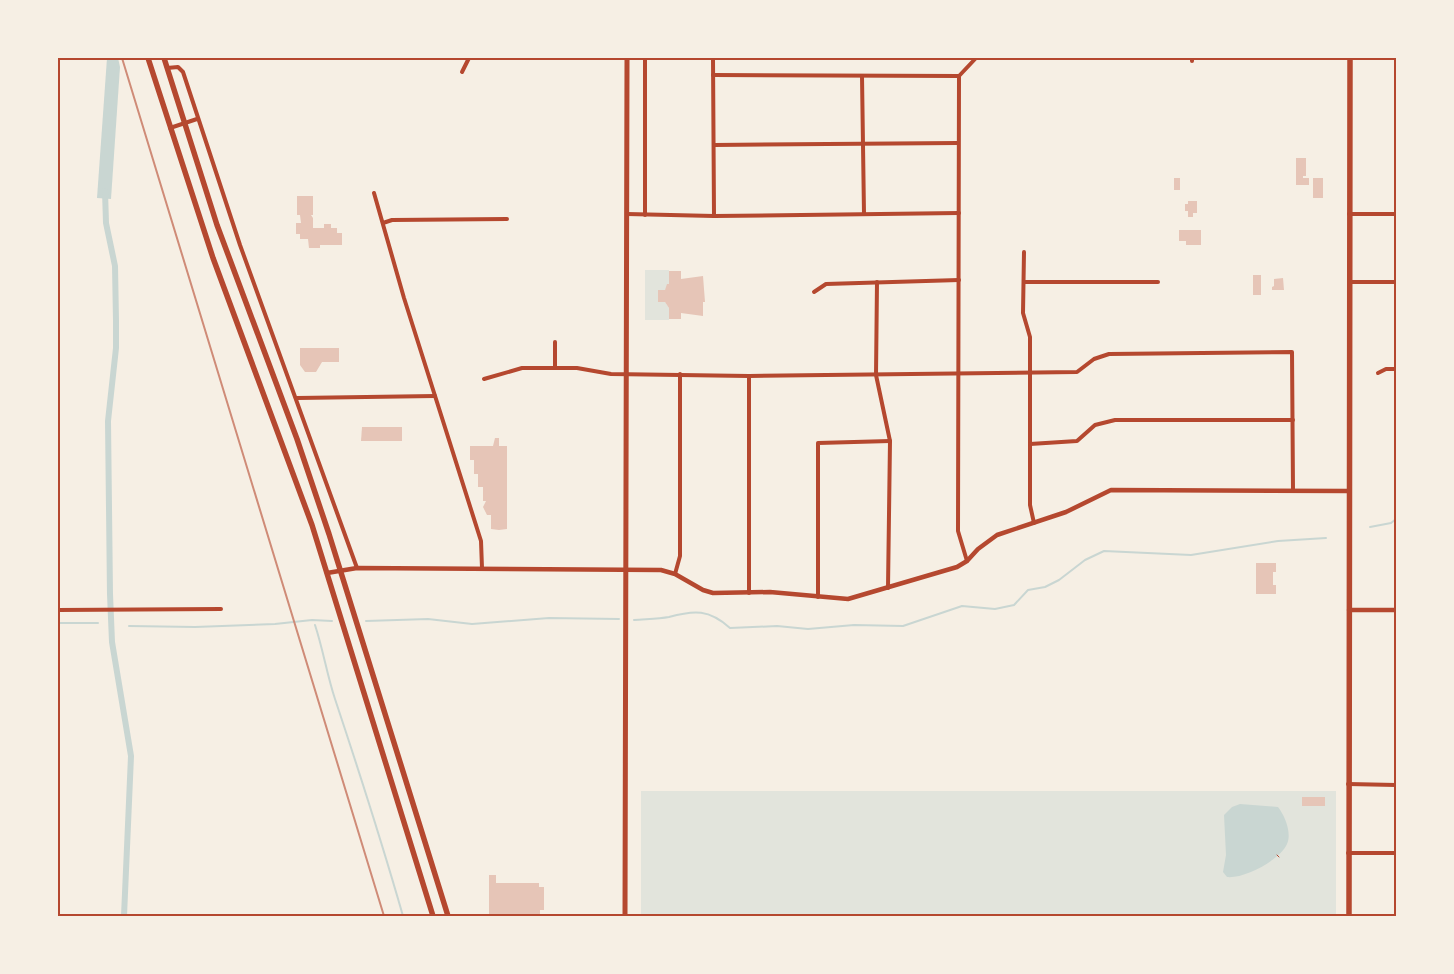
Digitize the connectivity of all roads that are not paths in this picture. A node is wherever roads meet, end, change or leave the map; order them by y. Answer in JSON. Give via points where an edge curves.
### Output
{"nodes":[{"id":1,"x":148,"y":58,"type":"edge"},
{"id":2,"x":164,"y":58,"type":"edge"},
{"id":3,"x":469,"y":58,"type":"edge"},
{"id":4,"x":627,"y":58,"type":"edge"},
{"id":5,"x":645,"y":58,"type":"edge"},
{"id":6,"x":714,"y":58,"type":"edge"},
{"id":7,"x":976,"y":58,"type":"edge"},
{"id":8,"x":1350,"y":58,"type":"edge"},
{"id":9,"x":167,"y":68,"type":"junction"},
{"id":10,"x":462,"y":72,"type":"dead end"},
{"id":11,"x":713,"y":75,"type":"junction"},
{"id":12,"x":862,"y":76,"type":"junction"},
{"id":13,"x":959,"y":76,"type":"junction"},
{"id":14,"x":197,"y":119,"type":"junction"},
{"id":15,"x":184,"y":124,"type":"junction"},
{"id":16,"x":170,"y":128,"type":"junction"},
{"id":17,"x":958,"y":144,"type":"junction"},
{"id":18,"x":714,"y":145,"type":"junction"},
{"id":19,"x":863,"y":145,"type":"junction"},
{"id":20,"x":374,"y":193,"type":"dead end"},
{"id":21,"x":959,"y":213,"type":"junction"},
{"id":22,"x":627,"y":214,"type":"junction"},
{"id":23,"x":864,"y":214,"type":"junction"},
{"id":24,"x":1349,"y":214,"type":"junction"},
{"id":25,"x":1396,"y":214,"type":"edge"},
{"id":26,"x":645,"y":215,"type":"junction"},
{"id":27,"x":714,"y":216,"type":"junction"},
{"id":28,"x":507,"y":219,"type":"dead end"},
{"id":29,"x":383,"y":223,"type":"junction"},
{"id":30,"x":1024,"y":252,"type":"dead end"},
{"id":31,"x":960,"y":280,"type":"junction"},
{"id":32,"x":877,"y":282,"type":"junction"},
{"id":33,"x":1024,"y":282,"type":"junction"},
{"id":34,"x":1158,"y":282,"type":"dead end"},
{"id":35,"x":1349,"y":282,"type":"junction"},
{"id":36,"x":1396,"y":282,"type":"edge"},
{"id":37,"x":814,"y":292,"type":"dead end"},
{"id":38,"x":555,"y":342,"type":"dead end"},
{"id":39,"x":555,"y":368,"type":"junction"},
{"id":40,"x":1396,"y":369,"type":"edge"},
{"id":41,"x":1030,"y":373,"type":"junction"},
{"id":42,"x":1378,"y":373,"type":"dead end"},
{"id":43,"x":627,"y":374,"type":"junction"},
{"id":44,"x":680,"y":374,"type":"junction"},
{"id":45,"x":958,"y":374,"type":"junction"},
{"id":46,"x":876,"y":375,"type":"junction"},
{"id":47,"x":749,"y":376,"type":"junction"},
{"id":48,"x":484,"y":379,"type":"dead end"},
{"id":49,"x":435,"y":396,"type":"junction"},
{"id":50,"x":297,"y":398,"type":"junction"},
{"id":51,"x":1293,"y":420,"type":"junction"},
{"id":52,"x":890,"y":442,"type":"junction"},
{"id":53,"x":1030,"y":444,"type":"junction"},
{"id":54,"x":1293,"y":490,"type":"junction"},
{"id":55,"x":1349,"y":491,"type":"junction"},
{"id":56,"x":1034,"y":522,"type":"junction"},
{"id":57,"x":967,"y":561,"type":"junction"},
{"id":58,"x":357,"y":568,"type":"junction"},
{"id":59,"x":482,"y":568,"type":"junction"},
{"id":60,"x":627,"y":568,"type":"junction"},
{"id":61,"x":341,"y":570,"type":"junction"},
{"id":62,"x":327,"y":573,"type":"junction"},
{"id":63,"x":675,"y":574,"type":"junction"},
{"id":64,"x":888,"y":588,"type":"junction"},
{"id":65,"x":749,"y":593,"type":"junction"},
{"id":66,"x":818,"y":597,"type":"junction"},
{"id":67,"x":221,"y":609,"type":"dead end"},
{"id":68,"x":58,"y":610,"type":"edge"},
{"id":69,"x":1349,"y":610,"type":"junction"},
{"id":70,"x":1396,"y":610,"type":"edge"},
{"id":71,"x":1348,"y":784,"type":"junction"},
{"id":72,"x":1396,"y":785,"type":"edge"},
{"id":73,"x":1348,"y":853,"type":"junction"},
{"id":74,"x":1396,"y":853,"type":"edge"},
{"id":75,"x":433,"y":916,"type":"edge"},
{"id":76,"x":448,"y":916,"type":"edge"},
{"id":77,"x":625,"y":916,"type":"edge"},
{"id":78,"x":1349,"y":916,"type":"edge"}],
"edges":[{"from":1,"to":16,"type":"main road"},
{"from":2,"to":9,"type":"main road"},
{"from":3,"to":10,"type":"street"},
{"from":4,"to":22,"type":"main road"},
{"from":5,"to":26,"type":"street"},
{"from":6,"to":11,"type":"street"},
{"from":7,"to":13,"type":"street"},
{"from":8,"to":24,"type":"main road"},
{"from":9,"to":14,"type":"street","via":[[178,67],[183,72]]},
{"from":9,"to":15,"type":"main road"},
{"from":11,"to":12,"type":"street"},
{"from":11,"to":18,"type":"street"},
{"from":12,"to":13,"type":"street"},
{"from":12,"to":19,"type":"street"},
{"from":13,"to":17,"type":"street"},
{"from":14,"to":15,"type":"street"},
{"from":14,"to":50,"type":"street"},
{"from":15,"to":16,"type":"street"},
{"from":15,"to":61,"type":"main road"},
{"from":16,"to":62,"type":"main road","via":[[213,258]]},
{"from":17,"to":19,"type":"street"},
{"from":17,"to":21,"type":"street"},
{"from":18,"to":19,"type":"street"},
{"from":18,"to":27,"type":"street"},
{"from":19,"to":23,"type":"street"},
{"from":20,"to":29,"type":"street"},
{"from":21,"to":23,"type":"street"},
{"from":21,"to":31,"type":"street"},
{"from":22,"to":26,"type":"street"},
{"from":22,"to":43,"type":"main road"},
{"from":23,"to":27,"type":"street"},
{"from":24,"to":25,"type":"street"},
{"from":24,"to":35,"type":"main road"},
{"from":26,"to":27,"type":"street"},
{"from":28,"to":29,"type":"street","via":[[392,220]]},
{"from":29,"to":49,"type":"street"},
{"from":30,"to":33,"type":"street"},
{"from":31,"to":32,"type":"street"},
{"from":31,"to":45,"type":"street"},
{"from":32,"to":37,"type":"street","via":[[826,284]]},
{"from":32,"to":46,"type":"street"},
{"from":33,"to":34,"type":"street"},
{"from":33,"to":41,"type":"street","via":[[1023,312],[1030,337]]},
{"from":35,"to":36,"type":"street"},
{"from":35,"to":55,"type":"main road"},
{"from":38,"to":39,"type":"street"},
{"from":39,"to":43,"type":"street"},
{"from":39,"to":48,"type":"street","via":[[522,368]]},
{"from":40,"to":42,"type":"street"},
{"from":41,"to":45,"type":"street"},
{"from":41,"to":51,"type":"street","via":[[1077,372],[1094,359],[1109,354],[1292,352]]},
{"from":41,"to":53,"type":"street"},
{"from":43,"to":44,"type":"street"},
{"from":43,"to":60,"type":"main road"},
{"from":44,"to":47,"type":"street"},
{"from":44,"to":63,"type":"street","via":[[680,556]]},
{"from":45,"to":46,"type":"street"},
{"from":45,"to":57,"type":"street","via":[[958,531]]},
{"from":46,"to":47,"type":"street"},
{"from":46,"to":52,"type":"street"},
{"from":47,"to":65,"type":"street"},
{"from":49,"to":50,"type":"street"},
{"from":49,"to":59,"type":"street","via":[[481,541]]},
{"from":50,"to":58,"type":"street"},
{"from":51,"to":53,"type":"street","via":[[1115,420],[1096,425],[1077,441]]},
{"from":51,"to":54,"type":"street"},
{"from":52,"to":64,"type":"street"},
{"from":52,"to":66,"type":"street","via":[[818,443]]},
{"from":53,"to":56,"type":"street","via":[[1030,505]]},
{"from":54,"to":55,"type":"street"},
{"from":54,"to":56,"type":"street","via":[[1111,490],[1072,510]]},
{"from":55,"to":69,"type":"main road"},
{"from":56,"to":57,"type":"street","via":[[997,535]]},
{"from":57,"to":64,"type":"street","via":[[946,571]]},
{"from":58,"to":59,"type":"street"},
{"from":58,"to":61,"type":"street"},
{"from":59,"to":60,"type":"street"},
{"from":60,"to":63,"type":"street"},
{"from":60,"to":77,"type":"main road"},
{"from":61,"to":62,"type":"street"},
{"from":61,"to":76,"type":"main road"},
{"from":62,"to":75,"type":"main road"},
{"from":63,"to":65,"type":"street","via":[[713,593]]},
{"from":64,"to":66,"type":"street","via":[[848,599]]},
{"from":65,"to":66,"type":"street","via":[[777,592]]},
{"from":67,"to":68,"type":"street"},
{"from":69,"to":70,"type":"street"},
{"from":69,"to":71,"type":"main road"},
{"from":71,"to":72,"type":"street"},
{"from":71,"to":73,"type":"main road"},
{"from":73,"to":74,"type":"street"},
{"from":73,"to":78,"type":"main road"}]}
